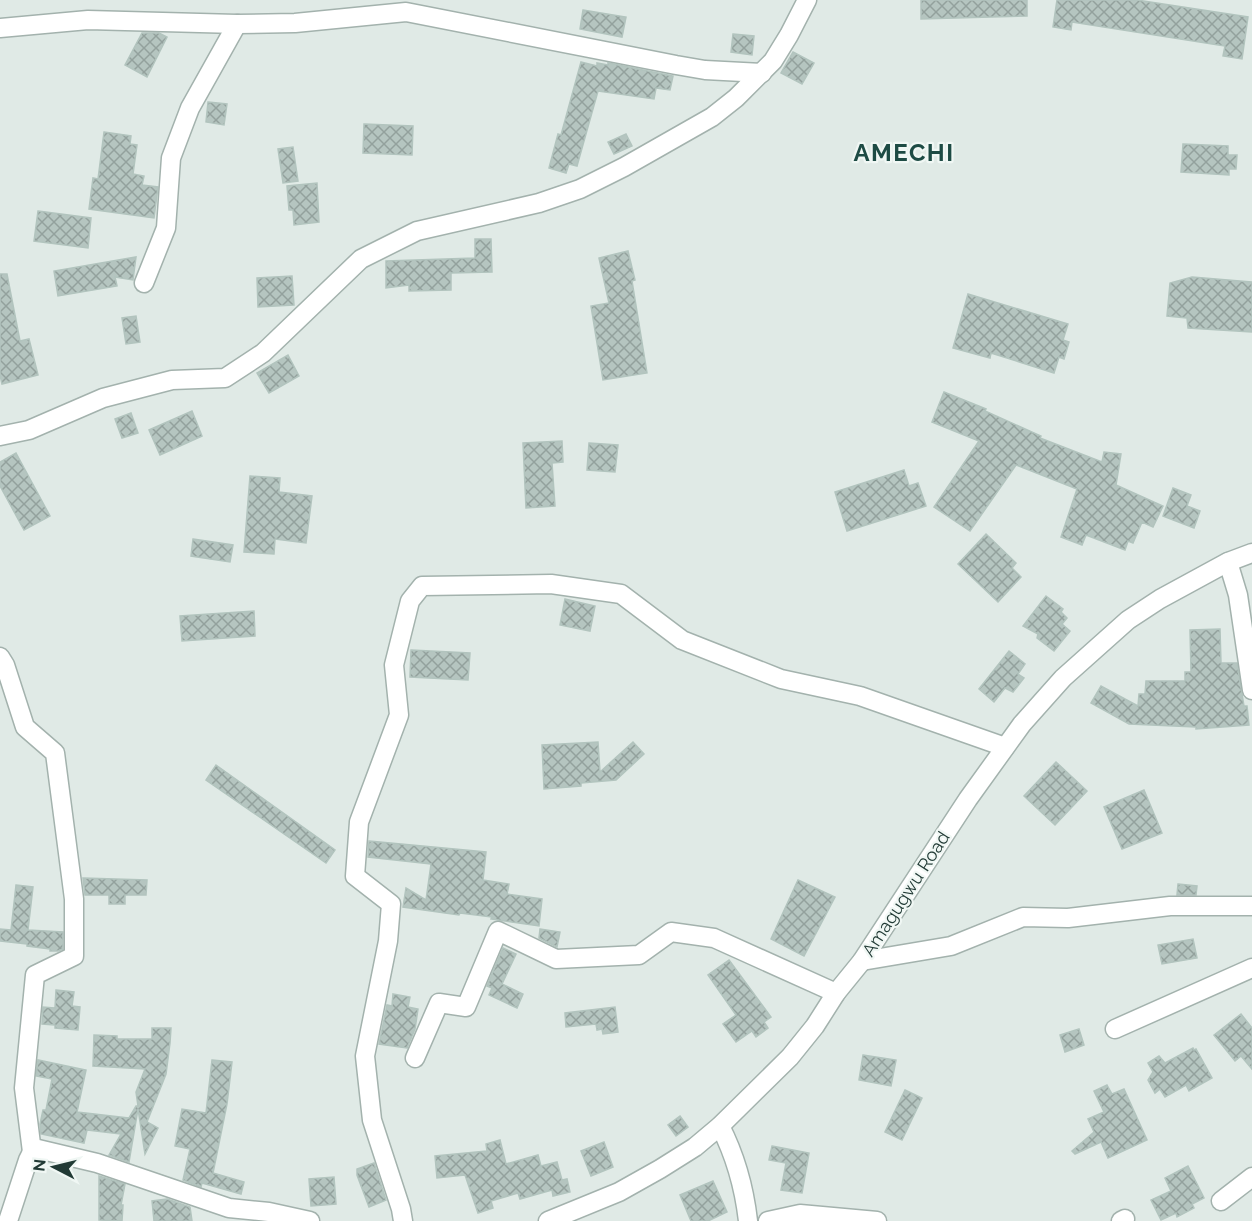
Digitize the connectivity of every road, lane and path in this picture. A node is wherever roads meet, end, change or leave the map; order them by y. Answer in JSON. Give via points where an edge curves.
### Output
{"nodes":[{"id":1,"x":807,"y":0,"type":"edge"},
{"id":2,"x":237,"y":24,"type":"junction"},
{"id":3,"x":0,"y":28,"type":"edge"},
{"id":4,"x":762,"y":73,"type":"junction"},
{"id":5,"x":144,"y":283,"type":"dead end"},
{"id":6,"x":0,"y":436,"type":"edge"},
{"id":7,"x":1252,"y":553,"type":"edge"},
{"id":8,"x":1228,"y":562,"type":"junction"},
{"id":9,"x":0,"y":657,"type":"edge"},
{"id":10,"x":1252,"y":690,"type":"edge"},
{"id":11,"x":1005,"y":747,"type":"junction"},
{"id":12,"x":1252,"y":906,"type":"edge"},
{"id":13,"x":862,"y":962,"type":"junction"},
{"id":14,"x":1252,"y":968,"type":"edge"},
{"id":15,"x":836,"y":993,"type":"junction"},
{"id":16,"x":1115,"y":1029,"type":"dead end"},
{"id":17,"x":415,"y":1058,"type":"dead end"},
{"id":18,"x":720,"y":1126,"type":"junction"},
{"id":19,"x":32,"y":1152,"type":"junction"},
{"id":20,"x":1252,"y":1177,"type":"edge"},
{"id":21,"x":1221,"y":1201,"type":"dead end"},
{"id":22,"x":8,"y":1221,"type":"edge"},
{"id":23,"x":310,"y":1221,"type":"edge"},
{"id":24,"x":403,"y":1221,"type":"edge"},
{"id":25,"x":548,"y":1221,"type":"edge"},
{"id":26,"x":748,"y":1221,"type":"edge"},
{"id":27,"x":768,"y":1221,"type":"edge"},
{"id":28,"x":877,"y":1221,"type":"edge"}],
"edges":[{"from":1,"to":4,"type":"street","via":[[773,61]]},
{"from":2,"to":3,"type":"street","via":[[88,20]]},
{"from":2,"to":4,"type":"street","via":[[413,13],[705,70]]},
{"from":2,"to":5,"type":"street","via":[[190,108],[171,158],[166,228]]},
{"from":4,"to":6,"type":"street","via":[[712,117],[580,189],[539,203],[417,231],[361,259],[263,353],[225,378],[172,380],[103,398],[29,430]]},
{"from":7,"to":8,"type":"street","name":"Amagugwu Road"},
{"from":8,"to":10,"type":"street","via":[[1238,595]]},
{"from":8,"to":11,"type":"street","name":"Amagugwu Road","via":[[1128,620],[1064,678]]},
{"from":9,"to":19,"type":"street","via":[[25,727],[55,753],[74,899],[74,956],[35,975],[24,1088]]},
{"from":11,"to":13,"type":"street","name":"Amagugwu Road"},
{"from":11,"to":24,"type":"street","via":[[860,696],[781,680],[682,640],[621,594],[551,584],[422,586],[410,601],[394,665],[399,715],[358,822],[355,876],[391,904],[388,941],[365,1056],[372,1119]]},
{"from":12,"to":13,"type":"street","via":[[1170,906],[1068,918],[1023,917],[951,946]]},
{"from":13,"to":15,"type":"street","name":"Amagugwu Road"},
{"from":14,"to":16,"type":"street"},
{"from":15,"to":17,"type":"street","via":[[714,938],[671,932],[639,955],[556,959],[498,931],[466,1007],[439,1003]]},
{"from":15,"to":18,"type":"street","name":"Amagugwu Road","via":[[790,1057]]},
{"from":18,"to":25,"type":"street","name":"Amagugwu Road","via":[[695,1147],[619,1192]]},
{"from":18,"to":26,"type":"street","via":[[739,1170]]},
{"from":19,"to":22,"type":"street"},
{"from":19,"to":23,"type":"street","via":[[38,1149],[97,1163],[229,1208]]},
{"from":20,"to":21,"type":"street"},
{"from":27,"to":28,"type":"street","via":[[800,1214]]}]}
